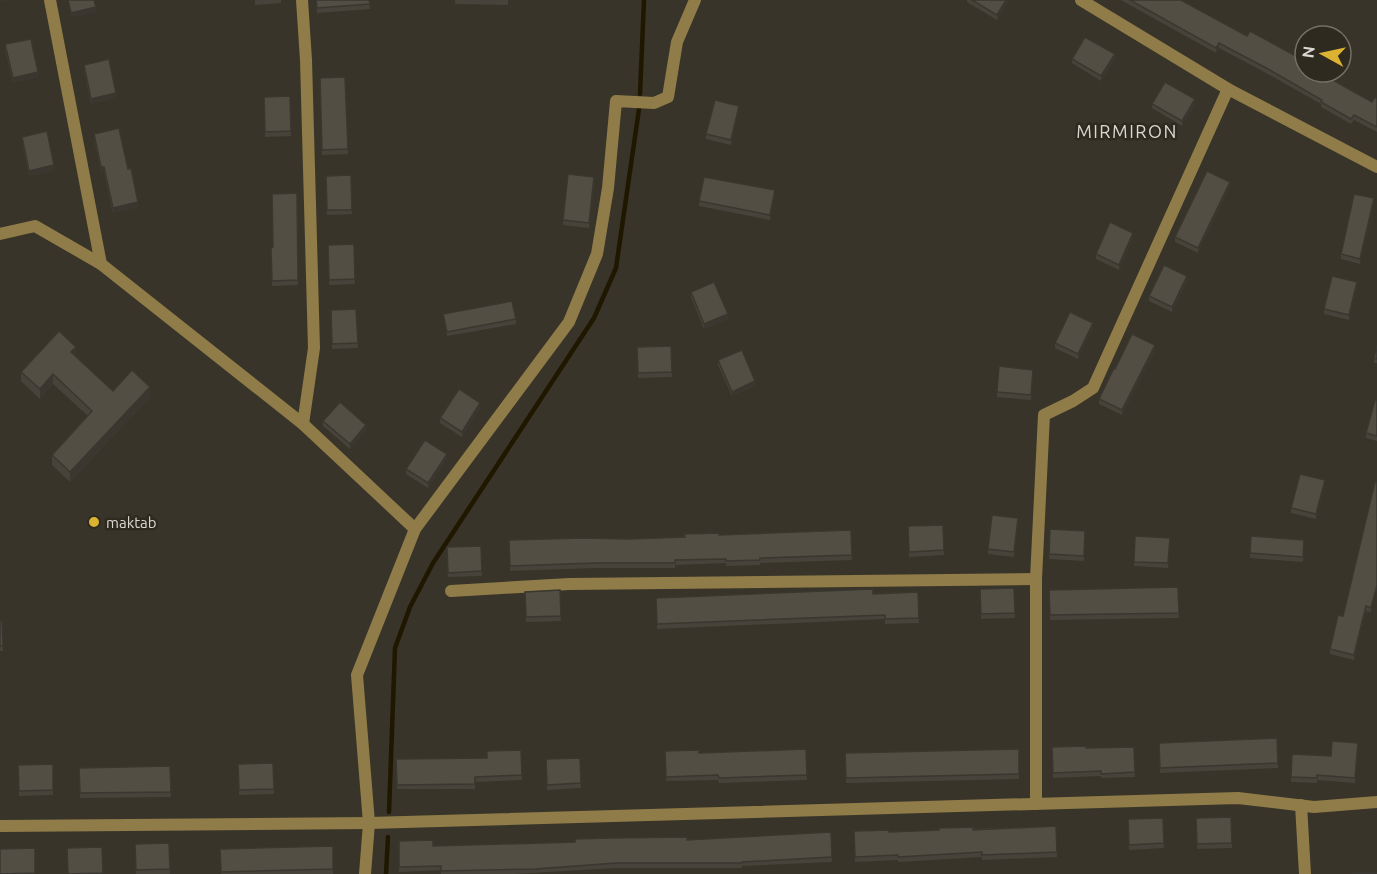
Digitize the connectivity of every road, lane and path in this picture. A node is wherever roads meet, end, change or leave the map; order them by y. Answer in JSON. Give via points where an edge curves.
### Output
{"nodes":[{"id":1,"x":50,"y":0,"type":"edge"},
{"id":2,"x":302,"y":0,"type":"edge"},
{"id":3,"x":695,"y":0,"type":"edge"},
{"id":4,"x":1081,"y":0,"type":"edge"},
{"id":5,"x":1228,"y":89,"type":"junction"},
{"id":6,"x":1377,"y":167,"type":"edge"},
{"id":7,"x":0,"y":234,"type":"edge"},
{"id":8,"x":100,"y":264,"type":"junction"},
{"id":9,"x":303,"y":424,"type":"junction"},
{"id":10,"x":415,"y":529,"type":"junction"},
{"id":11,"x":1036,"y":579,"type":"junction"},
{"id":12,"x":451,"y":591,"type":"dead end"},
{"id":13,"x":1377,"y":802,"type":"edge"},
{"id":14,"x":1036,"y":804,"type":"junction"},
{"id":15,"x":1301,"y":805,"type":"junction"},
{"id":16,"x":369,"y":823,"type":"junction"},
{"id":17,"x":0,"y":826,"type":"edge"},
{"id":18,"x":365,"y":874,"type":"edge"},
{"id":19,"x":1305,"y":874,"type":"edge"}],
"edges":[{"from":1,"to":8,"type":"street"},
{"from":2,"to":9,"type":"street","via":[[314,348]]},
{"from":3,"to":10,"type":"street","via":[[677,42],[668,97],[654,103],[616,100],[597,254],[569,322]]},
{"from":4,"to":5,"type":"street"},
{"from":5,"to":6,"type":"street"},
{"from":5,"to":11,"type":"street","via":[[1093,388],[1044,415]]},
{"from":7,"to":8,"type":"street","via":[[35,226]]},
{"from":8,"to":9,"type":"street"},
{"from":9,"to":10,"type":"street"},
{"from":10,"to":16,"type":"street","via":[[357,675]]},
{"from":11,"to":12,"type":"street","via":[[569,584]]},
{"from":11,"to":14,"type":"street"},
{"from":13,"to":15,"type":"street"},
{"from":14,"to":15,"type":"street","via":[[1238,798]]},
{"from":14,"to":16,"type":"street"},
{"from":15,"to":19,"type":"street"},
{"from":16,"to":17,"type":"street"},
{"from":16,"to":18,"type":"street"}]}
